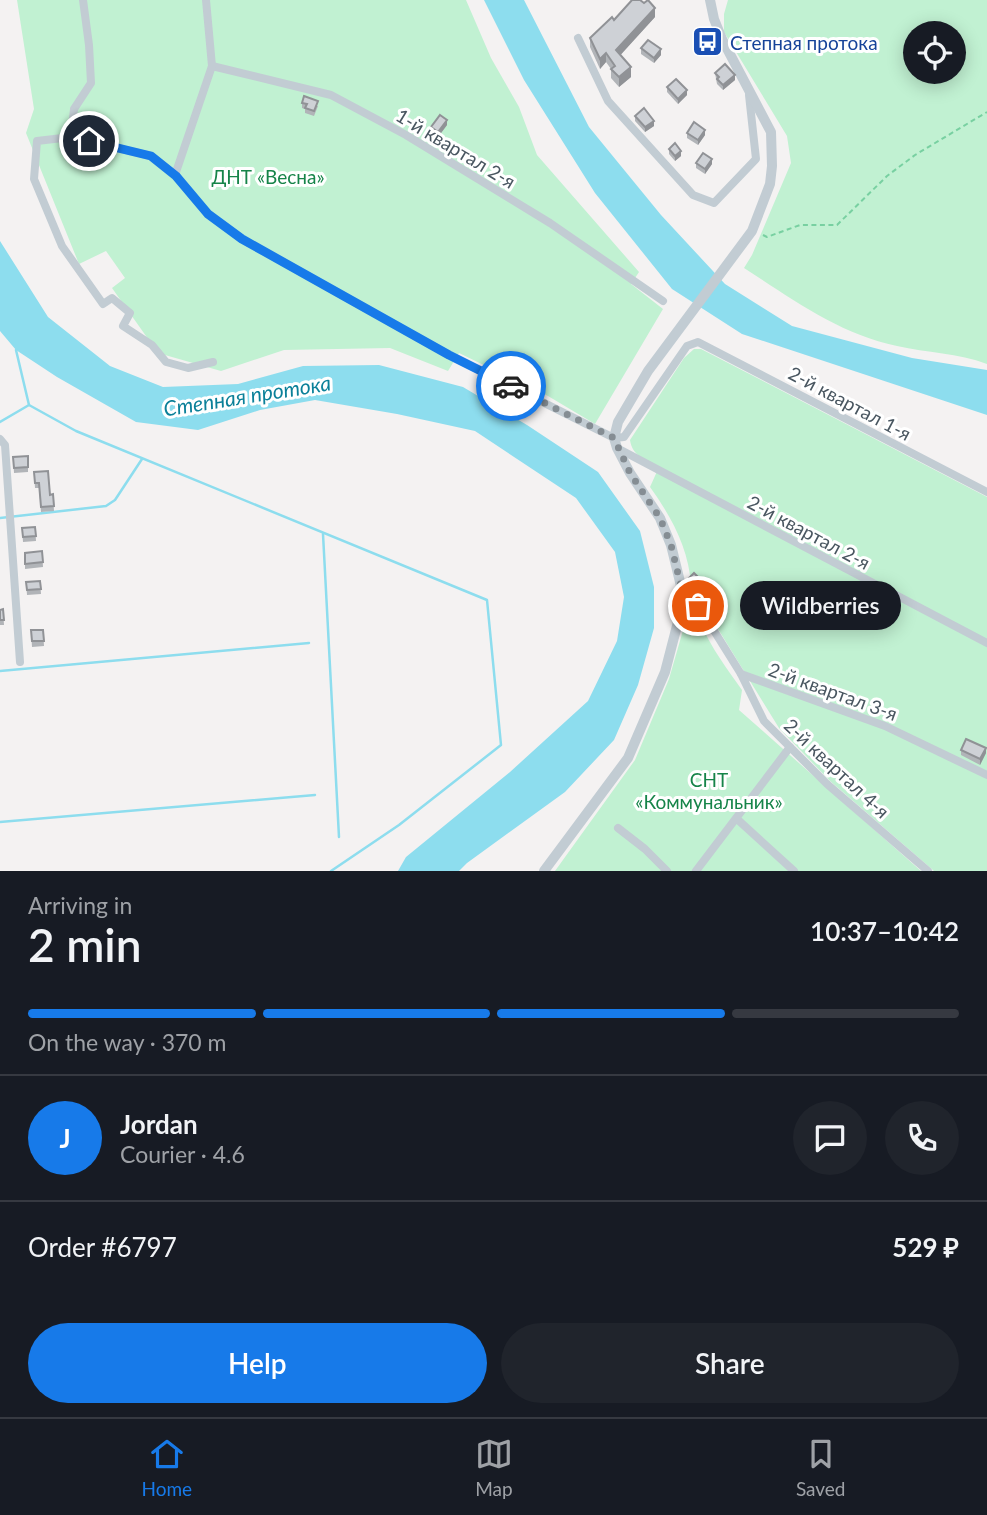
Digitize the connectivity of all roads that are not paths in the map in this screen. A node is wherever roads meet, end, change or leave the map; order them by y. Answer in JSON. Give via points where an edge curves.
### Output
{"nodes":[{"id":1,"x":83,"y":0,"type":"edge"},
{"id":2,"x":206,"y":0,"type":"edge"},
{"id":3,"x":710,"y":0,"type":"edge"},
{"id":4,"x":578,"y":38,"type":"dead end"},
{"id":5,"x":212,"y":66,"type":"junction"},
{"id":6,"x":749,"y":89,"type":"junction"},
{"id":7,"x":71,"y":137,"type":"junction"},
{"id":8,"x":176,"y":176,"type":"junction"},
{"id":9,"x":663,"y":301,"type":"dead end"},
{"id":10,"x":213,"y":362,"type":"dead end"},
{"id":11,"x":2,"y":442,"type":"edge"},
{"id":12,"x":615,"y":443,"type":"junction"},
{"id":13,"x":987,"y":492,"type":"edge"},
{"id":14,"x":681,"y":586,"type":"junction"},
{"id":15,"x":987,"y":643,"type":"edge"},
{"id":16,"x":20,"y":662,"type":"dead end"},
{"id":17,"x":741,"y":674,"type":"junction"},
{"id":18,"x":790,"y":747,"type":"junction"},
{"id":19,"x":987,"y":775,"type":"edge"},
{"id":20,"x":737,"y":819,"type":"junction"},
{"id":21,"x":618,"y":828,"type":"dead end"},
{"id":22,"x":544,"y":871,"type":"edge"},
{"id":23,"x":667,"y":871,"type":"edge"},
{"id":24,"x":696,"y":871,"type":"edge"},
{"id":25,"x":794,"y":871,"type":"edge"},
{"id":26,"x":928,"y":871,"type":"edge"}],
"edges":[{"from":1,"to":7,"type":"street","via":[[91,83],[74,109]]},
{"from":2,"to":5,"type":"street"},
{"from":3,"to":6,"type":"street","via":[[722,39]]},
{"from":4,"to":6,"type":"street","via":[[608,100],[693,195],[714,203],[756,159]]},
{"from":5,"to":8,"type":"street"},
{"from":5,"to":9,"type":"street","name":"1-й квартал 2-я","via":[[331,95],[528,210]]},
{"from":6,"to":12,"type":"street","via":[[771,132],[770,184],[752,231],[649,371],[618,422]]},
{"from":7,"to":8,"type":"street","name":"2-й квартал 2-я","via":[[151,156]]},
{"from":7,"to":10,"type":"street","via":[[37,141],[34,179],[77,270],[103,304],[112,298],[130,313],[123,326],[152,345],[166,362],[188,368]]},
{"from":8,"to":12,"type":"street","name":"2-й квартал 2-я","via":[[208,214],[242,239]]},
{"from":11,"to":16,"type":"street"},
{"from":12,"to":13,"type":"street","name":"2-й квартал 1-я","via":[[624,437],[687,346],[698,342]]},
{"from":12,"to":14,"type":"street","via":[[660,518]]},
{"from":12,"to":15,"type":"street","name":"2-й квартал 2-я"},
{"from":14,"to":17,"type":"street","name":"2-й квартал 3-я"},
{"from":14,"to":22,"type":"street","via":[[679,618],[665,672],[628,758]]},
{"from":17,"to":18,"type":"street","name":"2-й квартал 4-я","via":[[764,720]]},
{"from":17,"to":19,"type":"street","name":"2-й квартал 3-я","via":[[885,726]]},
{"from":18,"to":20,"type":"street"},
{"from":18,"to":26,"type":"street","name":"2-й квартал 4-я"},
{"from":20,"to":24,"type":"street"},
{"from":20,"to":25,"type":"street"},
{"from":21,"to":23,"type":"street"}]}
